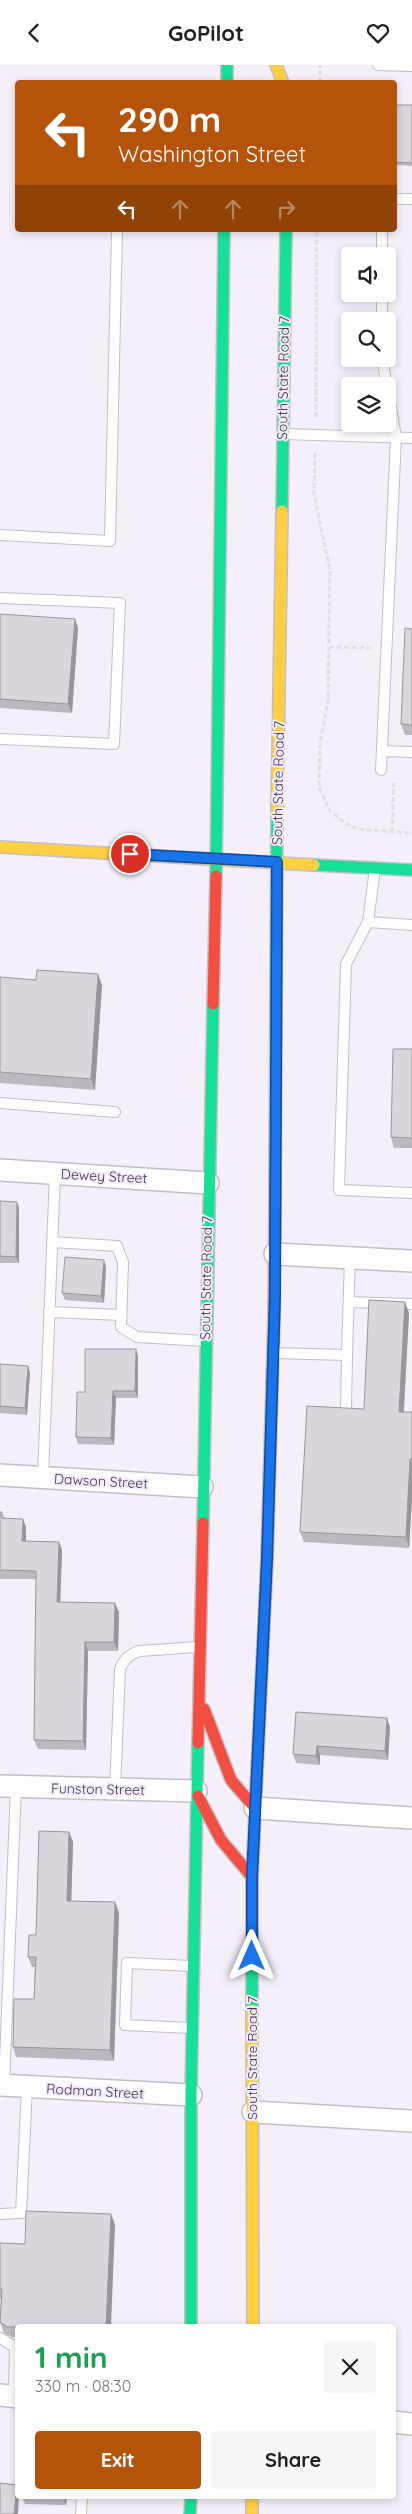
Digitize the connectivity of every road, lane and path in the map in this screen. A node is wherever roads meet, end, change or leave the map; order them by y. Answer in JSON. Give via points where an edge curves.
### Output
{"nodes":[{"id":1,"x":227,"y":65,"type":"edge"},
{"id":2,"x":276,"y":65,"type":"edge"},
{"id":3,"x":288,"y":65,"type":"edge"},
{"id":4,"x":320,"y":65,"type":"edge"},
{"id":5,"x":378,"y":65,"type":"edge"},
{"id":6,"x":412,"y":66,"type":"edge"},
{"id":7,"x":227,"y":80,"type":"edge"},
{"id":8,"x":282,"y":80,"type":"edge"},
{"id":9,"x":288,"y":80,"type":"edge"},
{"id":10,"x":320,"y":80,"type":"edge"},
{"id":11,"x":397,"y":199,"type":"edge"},
{"id":12,"x":412,"y":199,"type":"edge"},
{"id":13,"x":117,"y":232,"type":"edge"},
{"id":14,"x":224,"y":232,"type":"edge"},
{"id":15,"x":286,"y":232,"type":"edge"},
{"id":16,"x":317,"y":232,"type":"edge"},
{"id":17,"x":382,"y":232,"type":"edge"},
{"id":18,"x":382,"y":247,"type":"edge"},
{"id":19,"x":395,"y":432,"type":"edge"},
{"id":20,"x":282,"y":434,"type":"junction"},
{"id":21,"x":316,"y":435,"type":"junction"},
{"id":22,"x":396,"y":437,"type":"junction"},
{"id":23,"x":412,"y":438,"type":"edge"},
{"id":24,"x":0,"y":535,"type":"edge"},
{"id":25,"x":0,"y":598,"type":"edge"},
{"id":26,"x":328,"y":647,"type":"junction"},
{"id":27,"x":386,"y":649,"type":"junction"},
{"id":28,"x":0,"y":739,"type":"edge"},
{"id":29,"x":382,"y":751,"type":"junction"},
{"id":30,"x":395,"y":752,"type":"junction"},
{"id":31,"x":412,"y":752,"type":"edge"},
{"id":32,"x":381,"y":770,"type":"dead end"},
{"id":33,"x":392,"y":832,"type":"junction"},
{"id":34,"x":412,"y":833,"type":"edge"},
{"id":35,"x":0,"y":847,"type":"edge"},
{"id":36,"x":216,"y":858,"type":"junction"},
{"id":37,"x":277,"y":862,"type":"junction"},
{"id":38,"x":376,"y":868,"type":"junction"},
{"id":39,"x":412,"y":870,"type":"edge"},
{"id":40,"x":368,"y":922,"type":"junction"},
{"id":41,"x":412,"y":925,"type":"edge"},
{"id":42,"x":0,"y":1103,"type":"edge"},
{"id":43,"x":115,"y":1112,"type":"dead end"},
{"id":44,"x":0,"y":1170,"type":"edge"},
{"id":45,"x":55,"y":1173,"type":"junction"},
{"id":46,"x":208,"y":1183,"type":"junction"},
{"id":47,"x":412,"y":1193,"type":"edge"},
{"id":48,"x":52,"y":1242,"type":"junction"},
{"id":49,"x":275,"y":1253,"type":"junction"},
{"id":50,"x":350,"y":1257,"type":"junction"},
{"id":51,"x":412,"y":1261,"type":"edge"},
{"id":52,"x":349,"y":1302,"type":"junction"},
{"id":53,"x":412,"y":1304,"type":"edge"},
{"id":54,"x":49,"y":1312,"type":"junction"},
{"id":55,"x":121,"y":1315,"type":"junction"},
{"id":56,"x":205,"y":1341,"type":"junction"},
{"id":57,"x":272,"y":1353,"type":"junction"},
{"id":58,"x":347,"y":1355,"type":"junction"},
{"id":59,"x":346,"y":1409,"type":"edge"},
{"id":60,"x":0,"y":1475,"type":"edge"},
{"id":61,"x":43,"y":1477,"type":"junction"},
{"id":62,"x":202,"y":1487,"type":"junction"},
{"id":63,"x":198,"y":1647,"type":"junction"},
{"id":64,"x":199,"y":1696,"type":"junction"},
{"id":65,"x":8,"y":1786,"type":"edge"},
{"id":66,"x":115,"y":1789,"type":"junction"},
{"id":67,"x":196,"y":1791,"type":"junction"},
{"id":68,"x":256,"y":1808,"type":"junction"},
{"id":69,"x":412,"y":1818,"type":"edge"},
{"id":70,"x":252,"y":1877,"type":"junction"},
{"id":71,"x":193,"y":1966,"type":"junction"},
{"id":72,"x":192,"y":2028,"type":"junction"},
{"id":73,"x":2,"y":2085,"type":"edge"},
{"id":74,"x":28,"y":2087,"type":"junction"},
{"id":75,"x":191,"y":2095,"type":"junction"},
{"id":76,"x":252,"y":2112,"type":"junction"},
{"id":77,"x":412,"y":2121,"type":"edge"},
{"id":78,"x":0,"y":2214,"type":"edge"},
{"id":79,"x":191,"y":2324,"type":"edge"},
{"id":80,"x":253,"y":2324,"type":"edge"},
{"id":81,"x":0,"y":2338,"type":"edge"},
{"id":82,"x":11,"y":2396,"type":"edge"},
{"id":83,"x":396,"y":2423,"type":"edge"},
{"id":84,"x":412,"y":2424,"type":"edge"},
{"id":85,"x":82,"y":2499,"type":"edge"},
{"id":86,"x":191,"y":2499,"type":"edge"},
{"id":87,"x":252,"y":2499,"type":"edge"},
{"id":88,"x":82,"y":2514,"type":"edge"},
{"id":89,"x":190,"y":2514,"type":"edge"},
{"id":90,"x":252,"y":2514,"type":"edge"}],
"edges":[{"from":1,"to":7,"type":"main road"},
{"from":2,"to":8,"type":"main road"},
{"from":3,"to":9,"type":"main road"},
{"from":4,"to":10,"type":"path"},
{"from":5,"to":6,"type":"lane"},
{"from":11,"to":12,"type":"lane"},
{"from":13,"to":24,"type":"lane","via":[[110,541]]},
{"from":14,"to":36,"type":"main road","name":"South State Road 7"},
{"from":15,"to":20,"type":"main road","name":"South State Road 7"},
{"from":16,"to":21,"type":"path"},
{"from":17,"to":18,"type":"lane"},
{"from":19,"to":22,"type":"lane"},
{"from":20,"to":21,"type":"lane"},
{"from":20,"to":37,"type":"main road","name":"South State Road 7"},
{"from":21,"to":22,"type":"lane"},
{"from":21,"to":26,"type":"path","via":[[314,495],[330,570]]},
{"from":22,"to":23,"type":"lane"},
{"from":22,"to":27,"type":"lane"},
{"from":25,"to":28,"type":"lane","via":[[120,603],[114,744]]},
{"from":26,"to":27,"type":"path"},
{"from":26,"to":33,"type":"path","via":[[328,699],[320,746],[319,787],[330,811],[345,823],[358,829]]},
{"from":27,"to":29,"type":"lane"},
{"from":29,"to":30,"type":"lane"},
{"from":29,"to":32,"type":"lane"},
{"from":30,"to":31,"type":"lane"},
{"from":30,"to":33,"type":"path"},
{"from":33,"to":34,"type":"path"},
{"from":35,"to":36,"type":"main road"},
{"from":36,"to":37,"type":"main road"},
{"from":36,"to":46,"type":"main road","name":"South State Road 7"},
{"from":37,"to":38,"type":"main road"},
{"from":37,"to":49,"type":"main road","name":"South State Road 7"},
{"from":38,"to":39,"type":"main road"},
{"from":38,"to":40,"type":"lane"},
{"from":40,"to":41,"type":"lane"},
{"from":40,"to":47,"type":"lane","via":[[346,964],[339,1190]]},
{"from":42,"to":43,"type":"lane"},
{"from":44,"to":45,"type":"street","name":"Dewey Street"},
{"from":45,"to":46,"type":"street","name":"Dewey Street"},
{"from":45,"to":48,"type":"lane"},
{"from":46,"to":56,"type":"main road","name":"South State Road 7"},
{"from":48,"to":54,"type":"lane"},
{"from":48,"to":55,"type":"lane","via":[[117,1246],[123,1262]]},
{"from":49,"to":50,"type":"street"},
{"from":49,"to":57,"type":"main road","name":"South State Road 7"},
{"from":50,"to":51,"type":"street"},
{"from":50,"to":52,"type":"lane"},
{"from":52,"to":53,"type":"lane"},
{"from":52,"to":58,"type":"lane"},
{"from":54,"to":55,"type":"lane"},
{"from":54,"to":61,"type":"lane"},
{"from":55,"to":56,"type":"lane","via":[[121,1327],[137,1337]]},
{"from":56,"to":62,"type":"main road","name":"South State Road 7"},
{"from":57,"to":58,"type":"lane"},
{"from":57,"to":68,"type":"main road","name":"South State Road 7"},
{"from":58,"to":59,"type":"lane"},
{"from":60,"to":61,"type":"street","name":"Dawson Street"},
{"from":61,"to":62,"type":"street","name":"Dawson Street"},
{"from":62,"to":63,"type":"main road","name":"South State Road 7"},
{"from":63,"to":64,"type":"main road","name":"South State Road 7"},
{"from":63,"to":66,"type":"lane","via":[[139,1651],[124,1661],[120,1669]]},
{"from":64,"to":67,"type":"main road","name":"South State Road 7"},
{"from":64,"to":68,"type":"main road","via":[[231,1780]]},
{"from":65,"to":66,"type":"street","name":"Funston Street"},
{"from":65,"to":73,"type":"lane"},
{"from":66,"to":67,"type":"street","name":"Funston Street"},
{"from":67,"to":70,"type":"main road","via":[[221,1840]]},
{"from":67,"to":71,"type":"main road","name":"South State Road 7"},
{"from":68,"to":69,"type":"street"},
{"from":68,"to":70,"type":"main road","name":"South State Road 7"},
{"from":70,"to":76,"type":"main road","name":"South State Road 7"},
{"from":71,"to":72,"type":"main road","name":"South State Road 7"},
{"from":71,"to":72,"type":"lane","via":[[127,1963],[125,2025]]},
{"from":72,"to":75,"type":"main road","name":"South State Road 7"},
{"from":73,"to":74,"type":"street","name":"Rodman Street"},
{"from":74,"to":75,"type":"street","name":"Rodman Street"},
{"from":74,"to":78,"type":"lane","via":[[21,2213]]},
{"from":75,"to":79,"type":"main road","name":"South State Road 7"},
{"from":76,"to":77,"type":"street"},
{"from":76,"to":80,"type":"main road","name":"South State Road 7"},
{"from":81,"to":82,"type":"lane","via":[[15,2347]]},
{"from":83,"to":84,"type":"street"},
{"from":85,"to":88,"type":"lane"},
{"from":86,"to":89,"type":"main road"},
{"from":87,"to":90,"type":"main road"}]}
